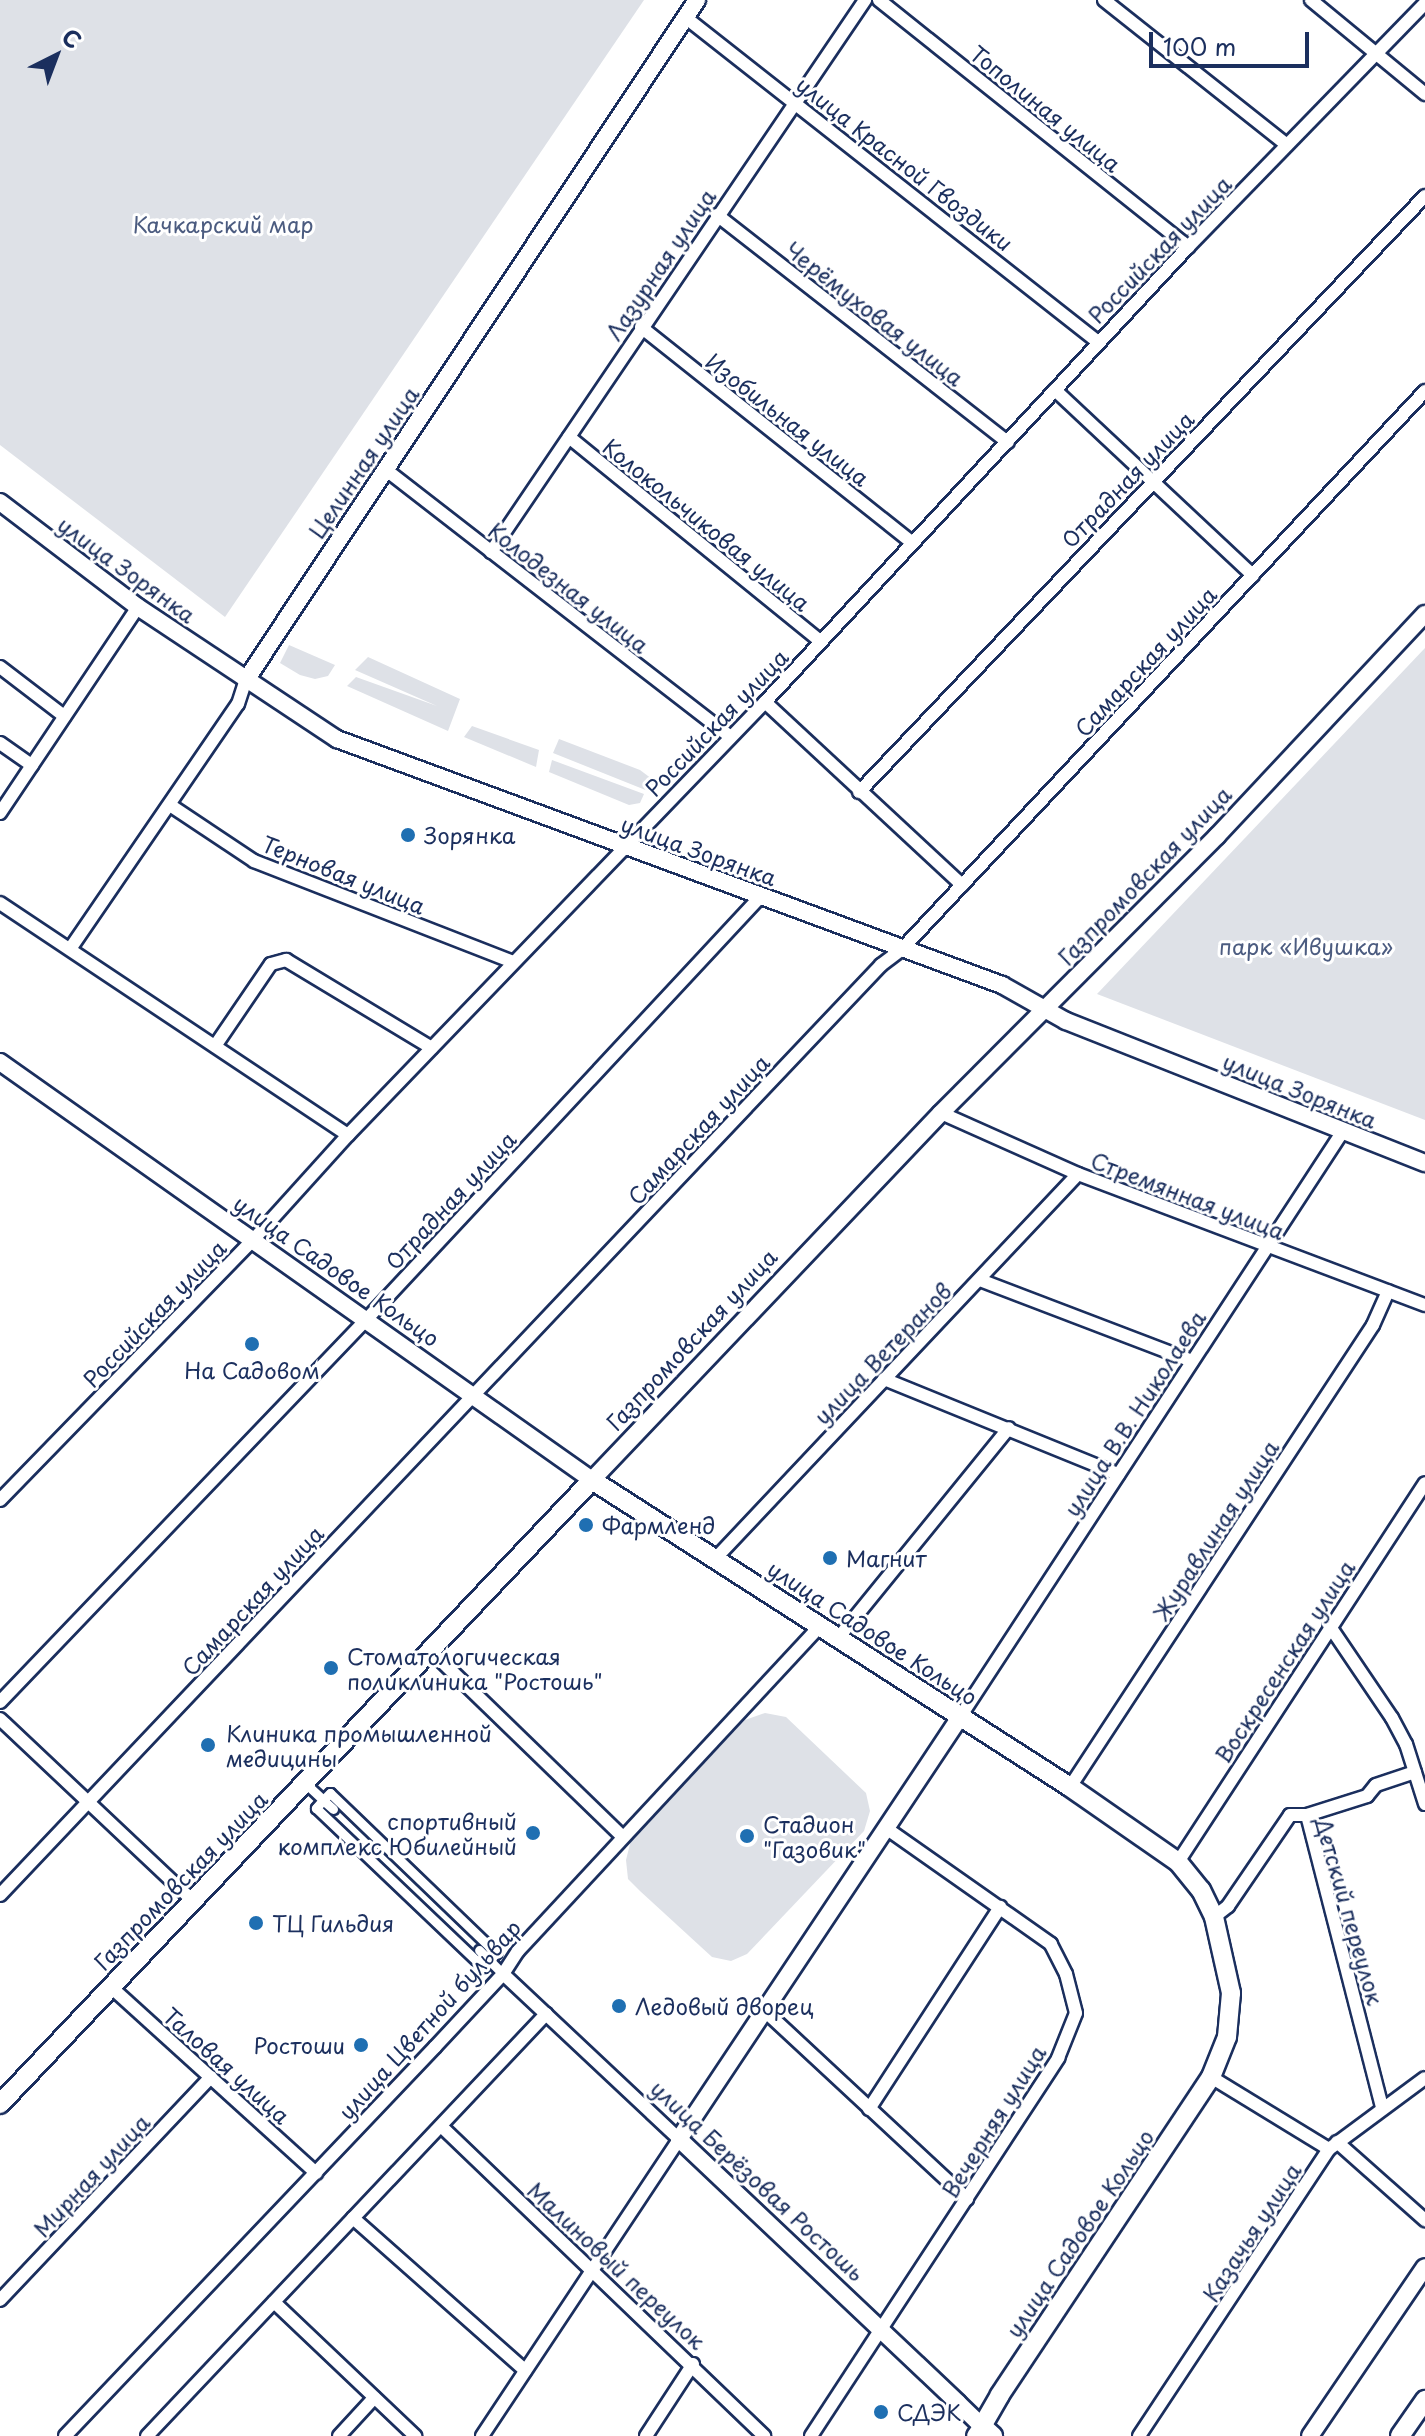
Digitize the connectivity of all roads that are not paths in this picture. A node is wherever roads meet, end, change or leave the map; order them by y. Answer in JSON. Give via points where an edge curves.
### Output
{"nodes":[{"id":1,"x":697,"y":0,"type":"edge"},
{"id":2,"x":865,"y":0,"type":"edge"},
{"id":3,"x":879,"y":0,"type":"edge"},
{"id":4,"x":1104,"y":0,"type":"edge"},
{"id":5,"x":1311,"y":0,"type":"edge"},
{"id":6,"x":1425,"y":3,"type":"edge"},
{"id":7,"x":685,"y":17,"type":"junction"},
{"id":8,"x":1377,"y":53,"type":"junction"},
{"id":9,"x":1425,"y":94,"type":"edge"},
{"id":10,"x":795,"y":101,"type":"junction"},
{"id":11,"x":1287,"y":145,"type":"junction"},
{"id":12,"x":1425,"y":196,"type":"edge"},
{"id":13,"x":717,"y":215,"type":"junction"},
{"id":14,"x":1188,"y":247,"type":"junction"},
{"id":15,"x":641,"y":327,"type":"junction"},
{"id":16,"x":1098,"y":342,"type":"junction"},
{"id":17,"x":1055,"y":390,"type":"junction"},
{"id":18,"x":1425,"y":391,"type":"edge"},
{"id":19,"x":569,"y":437,"type":"junction"},
{"id":20,"x":1008,"y":442,"type":"junction"},
{"id":21,"x":385,"y":469,"type":"junction"},
{"id":22,"x":1151,"y":482,"type":"junction"},
{"id":23,"x":0,"y":502,"type":"edge"},
{"id":24,"x":911,"y":542,"type":"junction"},
{"id":25,"x":491,"y":552,"type":"junction"},
{"id":26,"x":1253,"y":575,"type":"junction"},
{"id":27,"x":138,"y":607,"type":"junction"},
{"id":28,"x":1425,"y":614,"type":"edge"},
{"id":29,"x":820,"y":641,"type":"junction"},
{"id":30,"x":0,"y":667,"type":"edge"},
{"id":31,"x":246,"y":680,"type":"junction"},
{"id":32,"x":765,"y":702,"type":"junction"},
{"id":33,"x":64,"y":716,"type":"junction"},
{"id":34,"x":730,"y":737,"type":"junction"},
{"id":35,"x":0,"y":743,"type":"edge"},
{"id":36,"x":32,"y":765,"type":"junction"},
{"id":37,"x":859,"y":792,"type":"junction"},
{"id":38,"x":170,"y":805,"type":"junction"},
{"id":39,"x":0,"y":813,"type":"edge"},
{"id":40,"x":625,"y":848,"type":"junction"},
{"id":41,"x":962,"y":885,"type":"junction"},
{"id":42,"x":761,"y":896,"type":"junction"},
{"id":43,"x":0,"y":903,"type":"edge"},
{"id":44,"x":70,"y":949,"type":"junction"},
{"id":45,"x":902,"y":949,"type":"junction"},
{"id":46,"x":513,"y":962,"type":"junction"},
{"id":47,"x":1045,"y":1008,"type":"junction"},
{"id":48,"x":215,"y":1046,"type":"junction"},
{"id":49,"x":432,"y":1048,"type":"junction"},
{"id":50,"x":0,"y":1062,"type":"edge"},
{"id":51,"x":941,"y":1113,"type":"junction"},
{"id":52,"x":1343,"y":1131,"type":"junction"},
{"id":53,"x":348,"y":1135,"type":"junction"},
{"id":54,"x":1425,"y":1163,"type":"edge"},
{"id":55,"x":1078,"y":1174,"type":"junction"},
{"id":56,"x":253,"y":1240,"type":"junction"},
{"id":57,"x":1266,"y":1247,"type":"junction"},
{"id":58,"x":980,"y":1280,"type":"junction"},
{"id":59,"x":1388,"y":1291,"type":"junction"},
{"id":60,"x":1425,"y":1305,"type":"edge"},
{"id":61,"x":365,"y":1321,"type":"junction"},
{"id":62,"x":1192,"y":1361,"type":"junction"},
{"id":63,"x":884,"y":1379,"type":"junction"},
{"id":64,"x":474,"y":1395,"type":"junction"},
{"id":65,"x":1009,"y":1428,"type":"junction"},
{"id":66,"x":1118,"y":1474,"type":"junction"},
{"id":67,"x":592,"y":1480,"type":"junction"},
{"id":68,"x":1425,"y":1483,"type":"edge"},
{"id":69,"x":0,"y":1500,"type":"edge"},
{"id":70,"x":715,"y":1559,"type":"junction"},
{"id":71,"x":1329,"y":1625,"type":"junction"},
{"id":72,"x":820,"y":1626,"type":"junction"},
{"id":73,"x":839,"y":1637,"type":"junction"},
{"id":74,"x":431,"y":1651,"type":"junction"},
{"id":75,"x":0,"y":1702,"type":"edge"},
{"id":76,"x":960,"y":1717,"type":"junction"},
{"id":77,"x":0,"y":1719,"type":"edge"},
{"id":78,"x":1415,"y":1772,"type":"junction"},
{"id":79,"x":305,"y":1783,"type":"junction"},
{"id":80,"x":1070,"y":1787,"type":"junction"},
{"id":81,"x":323,"y":1800,"type":"junction"},
{"id":82,"x":90,"y":1801,"type":"junction"},
{"id":83,"x":1425,"y":1804,"type":"edge"},
{"id":84,"x":332,"y":1809,"type":"junction"},
{"id":85,"x":1307,"y":1815,"type":"junction"},
{"id":86,"x":886,"y":1828,"type":"junction"},
{"id":87,"x":369,"y":1831,"type":"junction"},
{"id":88,"x":623,"y":1837,"type":"junction"},
{"id":89,"x":355,"y":1845,"type":"junction"},
{"id":90,"x":385,"y":1846,"type":"junction"},
{"id":91,"x":371,"y":1860,"type":"junction"},
{"id":92,"x":401,"y":1862,"type":"junction"},
{"id":93,"x":1178,"y":1862,"type":"junction"},
{"id":94,"x":388,"y":1876,"type":"junction"},
{"id":95,"x":422,"y":1882,"type":"junction"},
{"id":96,"x":0,"y":1895,"type":"edge"},
{"id":97,"x":408,"y":1896,"type":"junction"},
{"id":98,"x":439,"y":1898,"type":"junction"},
{"id":99,"x":193,"y":1901,"type":"junction"},
{"id":100,"x":1000,"y":1907,"type":"junction"},
{"id":101,"x":426,"y":1913,"type":"junction"},
{"id":102,"x":455,"y":1914,"type":"junction"},
{"id":103,"x":1214,"y":1917,"type":"junction"},
{"id":104,"x":442,"y":1928,"type":"junction"},
{"id":105,"x":479,"y":1950,"type":"junction"},
{"id":106,"x":489,"y":1960,"type":"junction"},
{"id":107,"x":503,"y":1974,"type":"junction"},
{"id":108,"x":111,"y":1987,"type":"junction"},
{"id":109,"x":765,"y":2011,"type":"junction"},
{"id":110,"x":546,"y":2014,"type":"junction"},
{"id":111,"x":211,"y":2077,"type":"junction"},
{"id":112,"x":1211,"y":2077,"type":"junction"},
{"id":113,"x":1425,"y":2078,"type":"edge"},
{"id":114,"x":0,"y":2104,"type":"edge"},
{"id":115,"x":1382,"y":2108,"type":"junction"},
{"id":116,"x":869,"y":2109,"type":"junction"},
{"id":117,"x":441,"y":2126,"type":"junction"},
{"id":118,"x":679,"y":2139,"type":"junction"},
{"id":119,"x":1333,"y":2146,"type":"junction"},
{"id":120,"x":316,"y":2173,"type":"junction"},
{"id":121,"x":967,"y":2199,"type":"junction"},
{"id":122,"x":353,"y":2218,"type":"junction"},
{"id":123,"x":1425,"y":2220,"type":"edge"},
{"id":124,"x":1425,"y":2267,"type":"edge"},
{"id":125,"x":592,"y":2269,"type":"junction"},
{"id":126,"x":0,"y":2300,"type":"edge"},
{"id":127,"x":274,"y":2302,"type":"junction"},
{"id":128,"x":881,"y":2327,"type":"junction"},
{"id":129,"x":693,"y":2364,"type":"junction"},
{"id":130,"x":525,"y":2370,"type":"junction"},
{"id":131,"x":374,"y":2398,"type":"junction"},
{"id":132,"x":1425,"y":2400,"type":"edge"},
{"id":133,"x":983,"y":2433,"type":"edge"},
{"id":134,"x":65,"y":2436,"type":"edge"},
{"id":135,"x":147,"y":2436,"type":"edge"},
{"id":136,"x":339,"y":2436,"type":"edge"},
{"id":137,"x":415,"y":2436,"type":"edge"},
{"id":138,"x":482,"y":2436,"type":"edge"},
{"id":139,"x":646,"y":2436,"type":"edge"},
{"id":140,"x":764,"y":2436,"type":"edge"},
{"id":141,"x":811,"y":2436,"type":"edge"},
{"id":142,"x":1139,"y":2436,"type":"edge"},
{"id":143,"x":1310,"y":2436,"type":"edge"},
{"id":144,"x":1400,"y":2436,"type":"edge"}],
"edges":[{"from":1,"to":7,"type":"street","name":"Целинная улица"},
{"from":2,"to":10,"type":"street","name":"Лазурная улица"},
{"from":3,"to":14,"type":"street","name":"Тополиная улица"},
{"from":4,"to":11,"type":"street"},
{"from":5,"to":8,"type":"street"},
{"from":6,"to":8,"type":"street","name":"Российская улица"},
{"from":7,"to":10,"type":"street","name":"улица Красной Гвоздики"},
{"from":7,"to":21,"type":"street","name":"Целинная улица"},
{"from":8,"to":9,"type":"street"},
{"from":8,"to":11,"type":"street","name":"Российская улица"},
{"from":10,"to":13,"type":"street","name":"Лазурная улица"},
{"from":10,"to":16,"type":"street","name":"улица Красной Гвоздики"},
{"from":11,"to":14,"type":"street","name":"Российская улица"},
{"from":12,"to":22,"type":"street","name":"Отрадная улица"},
{"from":13,"to":15,"type":"street","name":"Лазурная улица"},
{"from":13,"to":20,"type":"street","name":"Черёмуховая улица"},
{"from":14,"to":16,"type":"street","name":"Российская улица"},
{"from":15,"to":19,"type":"street","name":"Лазурная улица"},
{"from":15,"to":24,"type":"street","name":"Изобильная улица"},
{"from":16,"to":17,"type":"street","name":"Российская улица"},
{"from":17,"to":20,"type":"street","name":"Российская улица"},
{"from":17,"to":22,"type":"street"},
{"from":18,"to":26,"type":"street","name":"Самарская улица"},
{"from":19,"to":25,"type":"street","name":"Лазурная улица"},
{"from":19,"to":29,"type":"street","name":"Колокольчиковая улица"},
{"from":20,"to":24,"type":"street","name":"Российская улица"},
{"from":21,"to":25,"type":"street","name":"Колодезная улица"},
{"from":21,"to":31,"type":"street","name":"Целинная улица"},
{"from":22,"to":26,"type":"street"},
{"from":22,"to":37,"type":"street","name":"Отрадная улица"},
{"from":23,"to":27,"type":"street","name":"улица Зорянка"},
{"from":24,"to":29,"type":"street","name":"Российская улица"},
{"from":25,"to":34,"type":"street","name":"Колодезная улица"},
{"from":26,"to":41,"type":"street","name":"Самарская улица"},
{"from":27,"to":31,"type":"street","name":"улица Зорянка"},
{"from":27,"to":33,"type":"street"},
{"from":28,"to":47,"type":"street","name":"Газпромовская улица","via":[[1217,836]]},
{"from":29,"to":32,"type":"street","name":"Российская улица"},
{"from":30,"to":33,"type":"street"},
{"from":31,"to":38,"type":"street","name":"Целинная улица","via":[[238,704]]},
{"from":31,"to":40,"type":"street","name":"улица Зорянка","via":[[337,739]]},
{"from":32,"to":34,"type":"street","name":"Российская улица"},
{"from":32,"to":37,"type":"street"},
{"from":33,"to":36,"type":"street"},
{"from":34,"to":40,"type":"street","name":"Российская улица"},
{"from":35,"to":36,"type":"street"},
{"from":36,"to":39,"type":"street"},
{"from":37,"to":41,"type":"street"},
{"from":38,"to":44,"type":"street","name":"Целинная улица"},
{"from":38,"to":46,"type":"street","name":"Терновая улица","via":[[254,861]]},
{"from":40,"to":42,"type":"street","name":"улица Зорянка"},
{"from":40,"to":46,"type":"street","name":"Российская улица"},
{"from":41,"to":45,"type":"street","name":"Самарская улица"},
{"from":42,"to":45,"type":"street","name":"улица Зорянка"},
{"from":42,"to":61,"type":"street","name":"Отрадная улица"},
{"from":43,"to":44,"type":"street"},
{"from":44,"to":48,"type":"street"},
{"from":45,"to":47,"type":"street","name":"улица Зорянка","via":[[1002,985]]},
{"from":45,"to":64,"type":"street","name":"Самарская улица","via":[[881,965]]},
{"from":46,"to":49,"type":"street","name":"Российская улица"},
{"from":47,"to":51,"type":"street","name":"Газпромовская улица"},
{"from":47,"to":52,"type":"street","name":"улица Зорянка","via":[[1066,1021]]},
{"from":48,"to":49,"type":"street","via":[[271,964],[286,960]]},
{"from":48,"to":53,"type":"street"},
{"from":49,"to":53,"type":"street","name":"Российская улица"},
{"from":50,"to":56,"type":"street","name":"улица Садовое Кольцо"},
{"from":51,"to":55,"type":"street","name":"Стремянная улица"},
{"from":51,"to":67,"type":"street","name":"Газпромовская улица"},
{"from":52,"to":54,"type":"street","name":"улица Зорянка"},
{"from":52,"to":57,"type":"street","name":"улица В.В. Николаева"},
{"from":53,"to":56,"type":"street","name":"Российская улица"},
{"from":55,"to":57,"type":"street","name":"Стремянная улица"},
{"from":55,"to":58,"type":"street","name":"улица Ветеранов"},
{"from":56,"to":61,"type":"street","name":"улица Садовое Кольцо"},
{"from":56,"to":69,"type":"street","name":"Российская улица"},
{"from":57,"to":59,"type":"street","name":"Стремянная улица"},
{"from":57,"to":62,"type":"street","name":"улица В.В. Николаева"},
{"from":58,"to":62,"type":"street"},
{"from":58,"to":63,"type":"street","name":"улица Ветеранов"},
{"from":59,"to":60,"type":"street","name":"Стремянная улица"},
{"from":59,"to":80,"type":"street","name":"Журавлиная улица","via":[[1373,1325]]},
{"from":61,"to":64,"type":"street","name":"улица Садовое Кольцо"},
{"from":61,"to":75,"type":"street","name":"Отрадная улица"},
{"from":62,"to":66,"type":"street","name":"улица В.В. Николаева"},
{"from":63,"to":65,"type":"street"},
{"from":63,"to":70,"type":"street","name":"улица Ветеранов"},
{"from":64,"to":67,"type":"street","name":"улица Садовое Кольцо"},
{"from":64,"to":82,"type":"street","name":"Самарская улица"},
{"from":65,"to":66,"type":"street"},
{"from":65,"to":73,"type":"street"},
{"from":66,"to":76,"type":"street","name":"улица В.В. Николаева"},
{"from":67,"to":70,"type":"main road","name":"улица Садовое Кольцо"},
{"from":67,"to":74,"type":"main road","name":"Газпромовская улица"},
{"from":68,"to":71,"type":"street","name":"Воскресенская улица"},
{"from":70,"to":72,"type":"main road","name":"улица Садовое Кольцо"},
{"from":71,"to":78,"type":"street","via":[[1392,1718]]},
{"from":71,"to":93,"type":"street","name":"Воскресенская улица"},
{"from":72,"to":73,"type":"main road","name":"улица Садовое Кольцо"},
{"from":72,"to":88,"type":"street","name":"улица Цветной бульвар"},
{"from":73,"to":76,"type":"main road","name":"улица Садовое Кольцо"},
{"from":74,"to":79,"type":"main road","name":"Газпромовская улица"},
{"from":74,"to":88,"type":"street"},
{"from":76,"to":80,"type":"main road","name":"улица Садовое Кольцо"},
{"from":76,"to":86,"type":"street"},
{"from":77,"to":82,"type":"street"},
{"from":78,"to":83,"type":"street"},
{"from":78,"to":85,"type":"street","via":[[1376,1785],[1367,1796]]},
{"from":79,"to":81,"type":"street"},
{"from":79,"to":99,"type":"main road","name":"Газпромовская улица"},
{"from":80,"to":93,"type":"main road","name":"улица Садовое Кольцо"},
{"from":81,"to":84,"type":"street","via":[[330,1793]]},
{"from":81,"to":84,"type":"street","via":[[316,1808]]},
{"from":82,"to":96,"type":"street","name":"Самарская улица"},
{"from":82,"to":99,"type":"street"},
{"from":84,"to":87,"type":"street"},
{"from":84,"to":89,"type":"street"},
{"from":85,"to":103,"type":"street","name":"Детский переулок","via":[[1290,1815],[1228,1906]]},
{"from":85,"to":115,"type":"street","name":"Детский переулок"},
{"from":86,"to":100,"type":"street","name":"Вечерняя улица"},
{"from":86,"to":109,"type":"street"},
{"from":87,"to":89,"type":"street"},
{"from":87,"to":90,"type":"street"},
{"from":88,"to":107,"type":"street","name":"улица Цветной бульвар"},
{"from":89,"to":91,"type":"street"},
{"from":90,"to":91,"type":"street"},
{"from":90,"to":92,"type":"street"},
{"from":91,"to":94,"type":"street"},
{"from":92,"to":94,"type":"street"},
{"from":92,"to":95,"type":"street"},
{"from":93,"to":103,"type":"main road","name":"улица Садовое Кольцо"},
{"from":94,"to":97,"type":"street"},
{"from":95,"to":97,"type":"street"},
{"from":95,"to":98,"type":"street"},
{"from":97,"to":101,"type":"street"},
{"from":98,"to":101,"type":"street"},
{"from":98,"to":102,"type":"street"},
{"from":99,"to":108,"type":"main road","name":"Газпромовская улица"},
{"from":100,"to":116,"type":"street"},
{"from":100,"to":121,"type":"street","name":"Вечерняя улица","via":[[1051,1944],[1076,2013],[1058,2058]]},
{"from":101,"to":104,"type":"street"},
{"from":102,"to":104,"type":"street"},
{"from":102,"to":105,"type":"street"},
{"from":103,"to":112,"type":"main road","name":"улица Садовое Кольцо","via":[[1231,1993],[1227,2037]]},
{"from":104,"to":105,"type":"street"},
{"from":105,"to":106,"type":"street","via":[[483,1967]]},
{"from":105,"to":106,"type":"street","via":[[496,1953]]},
{"from":106,"to":107,"type":"street","name":"улица Берёзовая Ростошь"},
{"from":107,"to":110,"type":"street","name":"улица Берёзовая Ростошь"},
{"from":107,"to":120,"type":"street","name":"улица Цветной бульвар"},
{"from":108,"to":111,"type":"street","name":"Таловая улица"},
{"from":108,"to":114,"type":"main road","name":"Газпромовская улица"},
{"from":109,"to":116,"type":"street"},
{"from":109,"to":118,"type":"street"},
{"from":110,"to":117,"type":"street"},
{"from":110,"to":118,"type":"street","name":"улица Берёзовая Ростошь"},
{"from":111,"to":120,"type":"street","name":"Таловая улица"},
{"from":111,"to":126,"type":"street","name":"Мирная улица"},
{"from":112,"to":119,"type":"street"},
{"from":112,"to":133,"type":"main road","name":"улица Садовое Кольцо"},
{"from":113,"to":115,"type":"street","name":"Казачья улица"},
{"from":115,"to":119,"type":"street","name":"Казачья улица"},
{"from":116,"to":121,"type":"street"},
{"from":117,"to":122,"type":"street"},
{"from":117,"to":125,"type":"street","name":"Малиновый переулок"},
{"from":118,"to":125,"type":"street"},
{"from":118,"to":128,"type":"street","name":"улица Берёзовая Ростошь"},
{"from":119,"to":123,"type":"street"},
{"from":119,"to":142,"type":"street","name":"Казачья улица"},
{"from":120,"to":134,"type":"street","name":"улица Цветной бульвар"},
{"from":121,"to":128,"type":"street","name":"Вечерняя улица"},
{"from":122,"to":127,"type":"street"},
{"from":122,"to":130,"type":"street"},
{"from":124,"to":143,"type":"street"},
{"from":125,"to":129,"type":"street","name":"Малиновый переулок"},
{"from":125,"to":130,"type":"street"},
{"from":127,"to":131,"type":"street"},
{"from":127,"to":135,"type":"street"},
{"from":128,"to":133,"type":"street","name":"улица Берёзовая Ростошь"},
{"from":128,"to":141,"type":"street","name":"Вечерняя улица"},
{"from":129,"to":139,"type":"street"},
{"from":129,"to":140,"type":"street","name":"Малиновый переулок"},
{"from":130,"to":138,"type":"street"},
{"from":131,"to":136,"type":"street"},
{"from":131,"to":137,"type":"street"},
{"from":132,"to":144,"type":"main road"}]}
